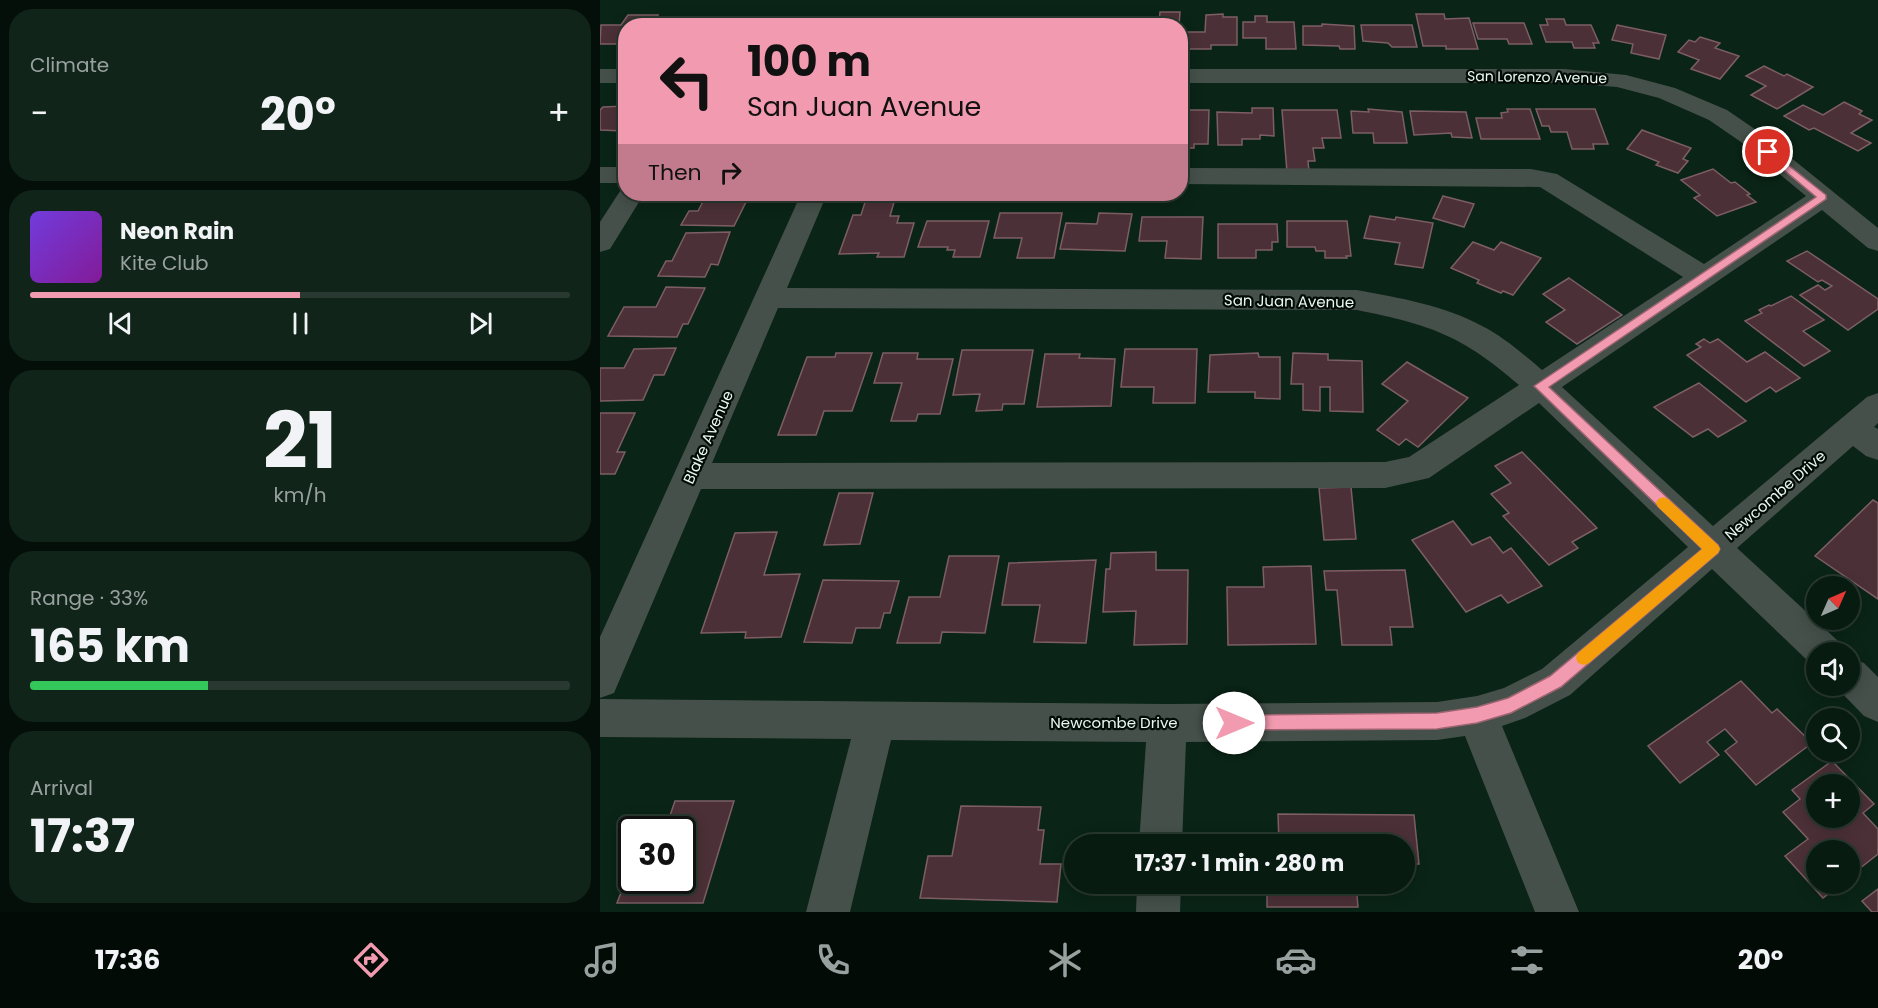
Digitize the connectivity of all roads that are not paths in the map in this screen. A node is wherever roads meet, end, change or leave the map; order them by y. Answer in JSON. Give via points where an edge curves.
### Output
{"nodes":[{"id":1,"x":600,"y":76,"type":"edge"},
{"id":2,"x":618,"y":76,"type":"edge"},
{"id":3,"x":1188,"y":76,"type":"edge"},
{"id":4,"x":600,"y":176,"type":"edge"},
{"id":5,"x":618,"y":176,"type":"edge"},
{"id":6,"x":1188,"y":176,"type":"edge"},
{"id":7,"x":1823,"y":197,"type":"junction"},
{"id":8,"x":627,"y":201,"type":"edge"},
{"id":9,"x":811,"y":201,"type":"edge"},
{"id":10,"x":1878,"y":242,"type":"edge"},
{"id":11,"x":600,"y":243,"type":"edge"},
{"id":12,"x":1703,"y":276,"type":"junction"},
{"id":13,"x":770,"y":298,"type":"junction"},
{"id":14,"x":1541,"y":386,"type":"junction"},
{"id":15,"x":1870,"y":427,"type":"edge"},
{"id":16,"x":691,"y":476,"type":"junction"},
{"id":17,"x":1712,"y":549,"type":"junction"},
{"id":18,"x":1813,"y":642,"type":"edge"},
{"id":19,"x":600,"y":680,"type":"edge"},
{"id":20,"x":1860,"y":686,"type":"edge"},
{"id":21,"x":1878,"y":703,"type":"edge"},
{"id":22,"x":1477,"y":715,"type":"junction"},
{"id":23,"x":600,"y":718,"type":"edge"},
{"id":24,"x":876,"y":720,"type":"junction"},
{"id":25,"x":1167,"y":723,"type":"junction"},
{"id":26,"x":1161,"y":834,"type":"edge"},
{"id":27,"x":1159,"y":894,"type":"edge"},
{"id":28,"x":828,"y":912,"type":"edge"},
{"id":29,"x":1158,"y":912,"type":"edge"},
{"id":30,"x":1557,"y":912,"type":"edge"}],
"edges":[{"from":1,"to":2,"type":"street"},
{"from":3,"to":7,"type":"street","name":"San Lorenzo Avenue","via":[[1564,75],[1617,80],[1667,93],[1718,115]]},
{"from":4,"to":5,"type":"street"},
{"from":6,"to":12,"type":"street","via":[[1539,179],[1563,189]]},
{"from":7,"to":10,"type":"street","name":"San Lorenzo Avenue"},
{"from":7,"to":12,"type":"street"},
{"from":8,"to":11,"type":"street"},
{"from":9,"to":13,"type":"street","name":"Blake Avenue"},
{"from":12,"to":14,"type":"street"},
{"from":13,"to":14,"type":"street","name":"San Juan Avenue","via":[[1357,300],[1411,310],[1462,329],[1508,358]]},
{"from":13,"to":16,"type":"street","name":"Blake Avenue"},
{"from":14,"to":16,"type":"street","via":[[1417,469],[1385,475]]},
{"from":14,"to":17,"type":"street","name":"San Juan Avenue"},
{"from":15,"to":17,"type":"street","name":"Newcombe Drive"},
{"from":16,"to":19,"type":"street","name":"Blake Avenue"},
{"from":17,"to":18,"type":"street","name":"San Juan Avenue"},
{"from":17,"to":22,"type":"street","name":"Newcombe Drive","via":[[1556,682],[1511,705]]},
{"from":20,"to":21,"type":"street"},
{"from":22,"to":25,"type":"street","name":"Newcombe Drive","via":[[1437,721]]},
{"from":22,"to":30,"type":"street"},
{"from":23,"to":24,"type":"street","name":"Newcombe Drive"},
{"from":24,"to":25,"type":"street","name":"Newcombe Drive"},
{"from":24,"to":28,"type":"street"},
{"from":25,"to":26,"type":"street"},
{"from":27,"to":29,"type":"street"}]}
